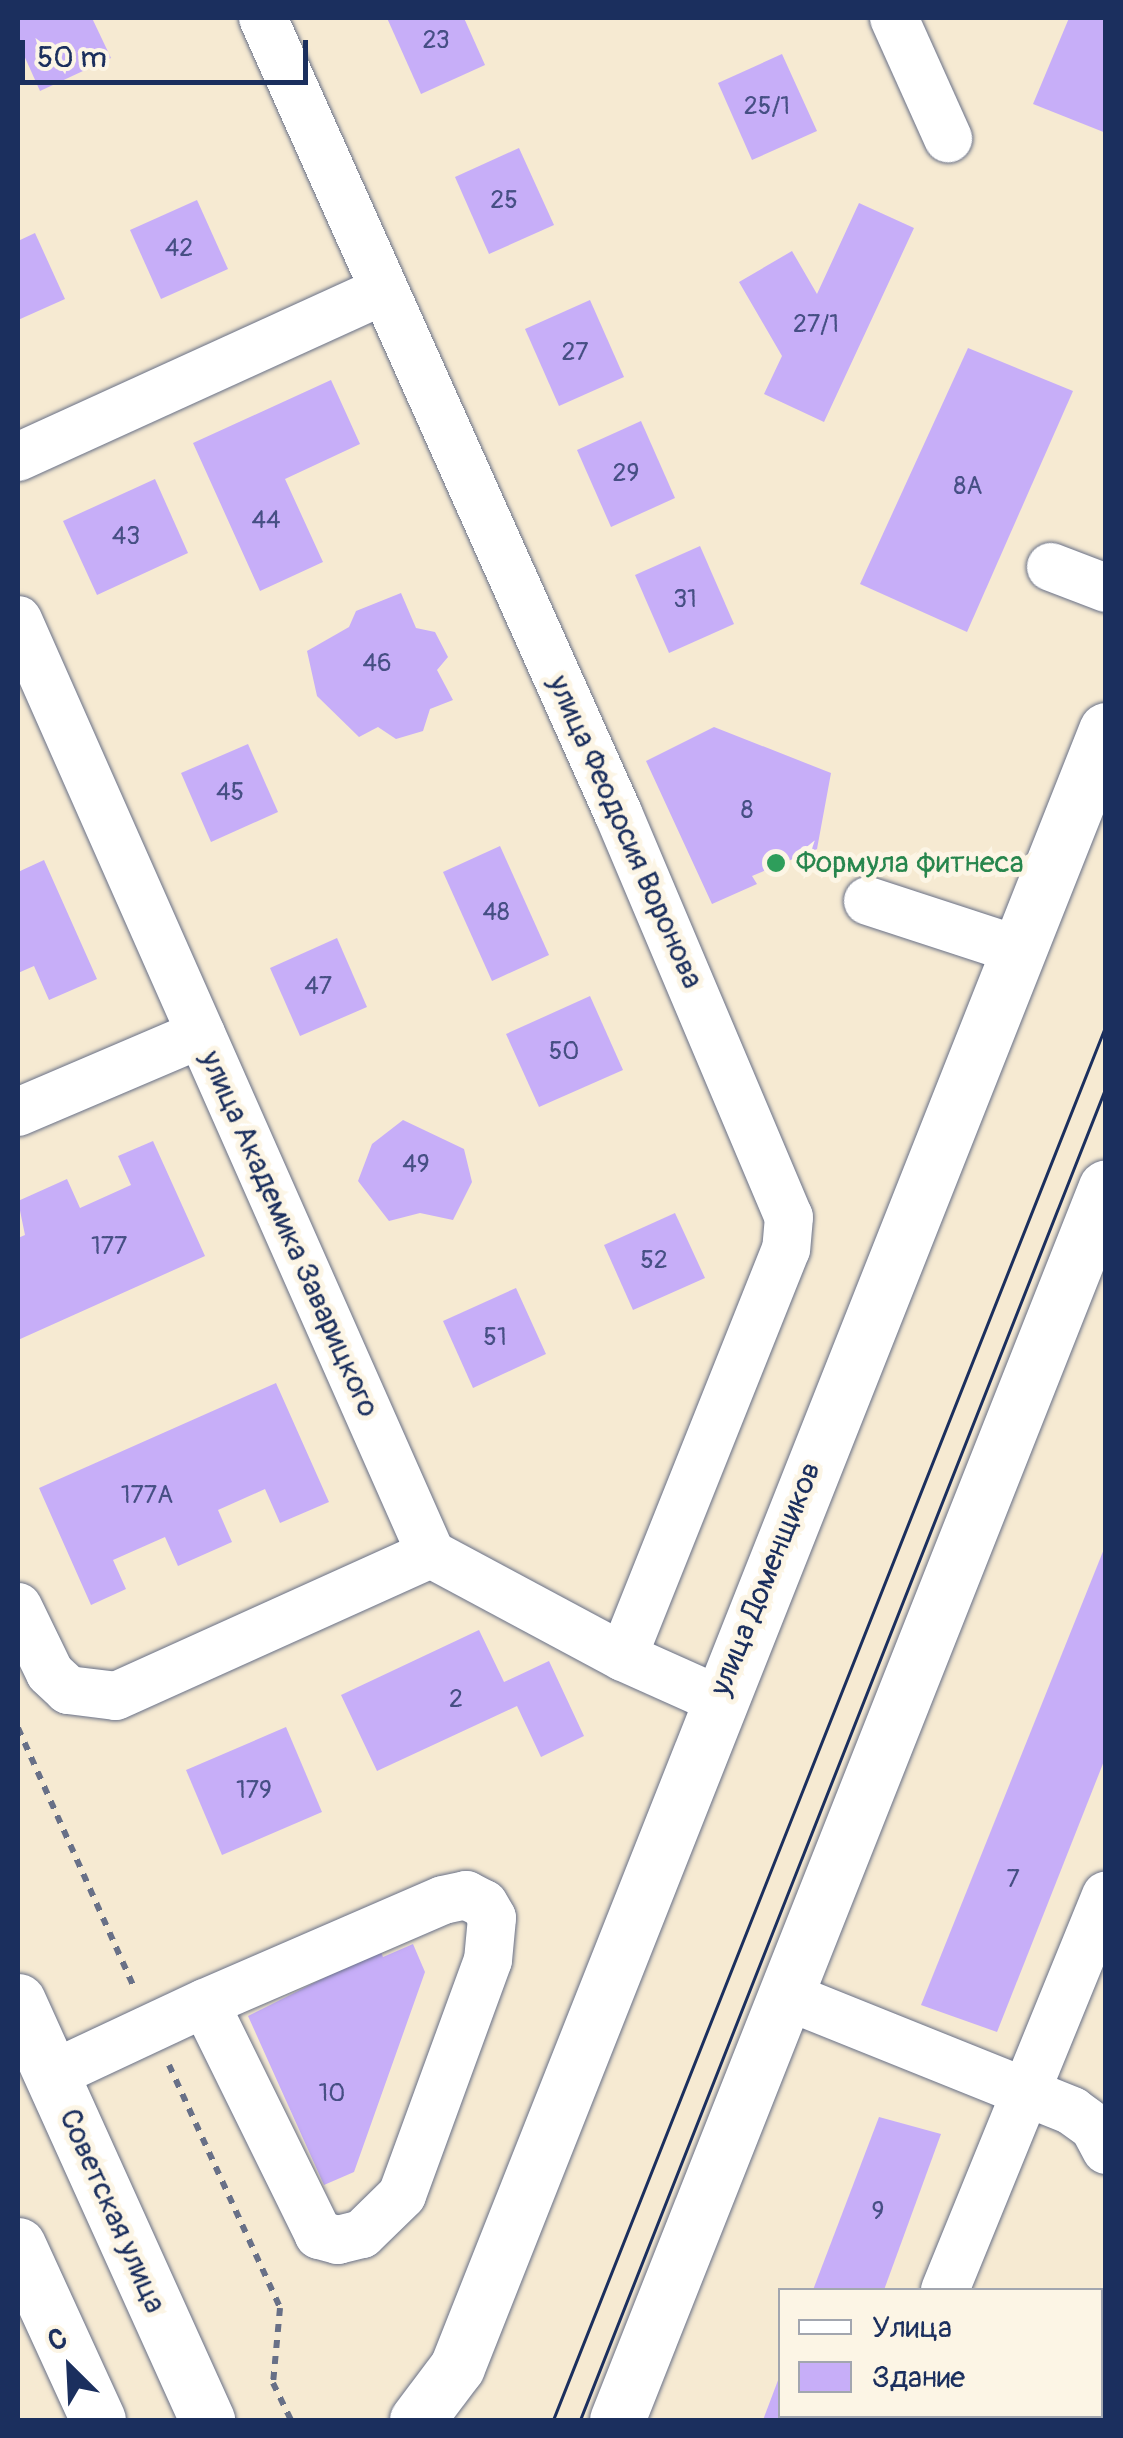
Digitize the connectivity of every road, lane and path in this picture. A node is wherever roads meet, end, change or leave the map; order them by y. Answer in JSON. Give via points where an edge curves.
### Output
{"nodes":[{"id":1,"x":263,"y":18,"type":"edge"},
{"id":2,"x":894,"y":18,"type":"edge"},
{"id":3,"x":948,"y":138,"type":"dead end"},
{"id":4,"x":384,"y":290,"type":"junction"},
{"id":5,"x":18,"y":456,"type":"edge"},
{"id":6,"x":1051,"y":566,"type":"dead end"},
{"id":7,"x":1106,"y":588,"type":"edge"},
{"id":8,"x":18,"y":620,"type":"edge"},
{"id":9,"x":1106,"y":730,"type":"edge"},
{"id":10,"x":868,"y":901,"type":"dead end"},
{"id":11,"x":1018,"y":950,"type":"junction"},
{"id":12,"x":201,"y":1034,"type":"junction"},
{"id":13,"x":18,"y":1112,"type":"edge"},
{"id":14,"x":1106,"y":1186,"type":"edge"},
{"id":15,"x":431,"y":1554,"type":"junction"},
{"id":16,"x":18,"y":1607,"type":"edge"},
{"id":17,"x":623,"y":1657,"type":"junction"},
{"id":18,"x":717,"y":1698,"type":"junction"},
{"id":19,"x":18,"y":1728,"type":"edge"},
{"id":20,"x":1106,"y":1896,"type":"edge"},
{"id":21,"x":789,"y":1997,"type":"junction"},
{"id":22,"x":18,"y":2001,"type":"edge"},
{"id":23,"x":205,"y":2003,"type":"junction"},
{"id":24,"x":152,"y":2028,"type":"junction"},
{"id":25,"x":51,"y":2074,"type":"junction"},
{"id":26,"x":1024,"y":2092,"type":"junction"},
{"id":27,"x":1106,"y":2150,"type":"edge"},
{"id":28,"x":18,"y":2246,"type":"edge"},
{"id":29,"x":946,"y":2288,"type":"edge"},
{"id":30,"x":98,"y":2420,"type":"edge"},
{"id":31,"x":207,"y":2420,"type":"edge"},
{"id":32,"x":291,"y":2420,"type":"edge"},
{"id":33,"x":417,"y":2420,"type":"edge"},
{"id":34,"x":617,"y":2420,"type":"edge"}],
"edges":[{"from":1,"to":4,"type":"street","name":"улица Феодосия Воронова"},
{"from":2,"to":3,"type":"street"},
{"from":4,"to":5,"type":"street"},
{"from":4,"to":17,"type":"street","name":"улица Феодосия Воронова","via":[[618,813],[789,1217],[786,1248]]},
{"from":6,"to":7,"type":"street"},
{"from":8,"to":12,"type":"street","name":"улица Академика Заварицкого"},
{"from":9,"to":11,"type":"main road","name":"улица Доменщиков"},
{"from":10,"to":11,"type":"street"},
{"from":11,"to":18,"type":"main road","name":"улица Доменщиков"},
{"from":12,"to":13,"type":"street"},
{"from":12,"to":15,"type":"street","name":"улица Академика Заварицкого"},
{"from":14,"to":21,"type":"main road"},
{"from":15,"to":16,"type":"street","via":[[116,1696],[68,1690],[50,1673]]},
{"from":15,"to":17,"type":"street"},
{"from":17,"to":18,"type":"street"},
{"from":18,"to":33,"type":"main road","name":"улица Доменщиков","via":[[457,2367]]},
{"from":19,"to":24,"type":"path"},
{"from":20,"to":26,"type":"street"},
{"from":21,"to":26,"type":"street"},
{"from":21,"to":34,"type":"main road"},
{"from":22,"to":25,"type":"main road","name":"Советская улица"},
{"from":23,"to":23,"type":"street","via":[[443,1900],[466,1895],[484,1904],[492,1918],[488,1960],[402,2195],[362,2234],[338,2240],[319,2235]]},
{"from":23,"to":24,"type":"street"},
{"from":24,"to":25,"type":"street"},
{"from":24,"to":32,"type":"path","via":[[280,2308],[274,2383]]},
{"from":25,"to":31,"type":"main road","name":"Советская улица"},
{"from":26,"to":27,"type":"street","via":[[1084,2118]]},
{"from":26,"to":29,"type":"street"},
{"from":28,"to":30,"type":"main road"}]}
